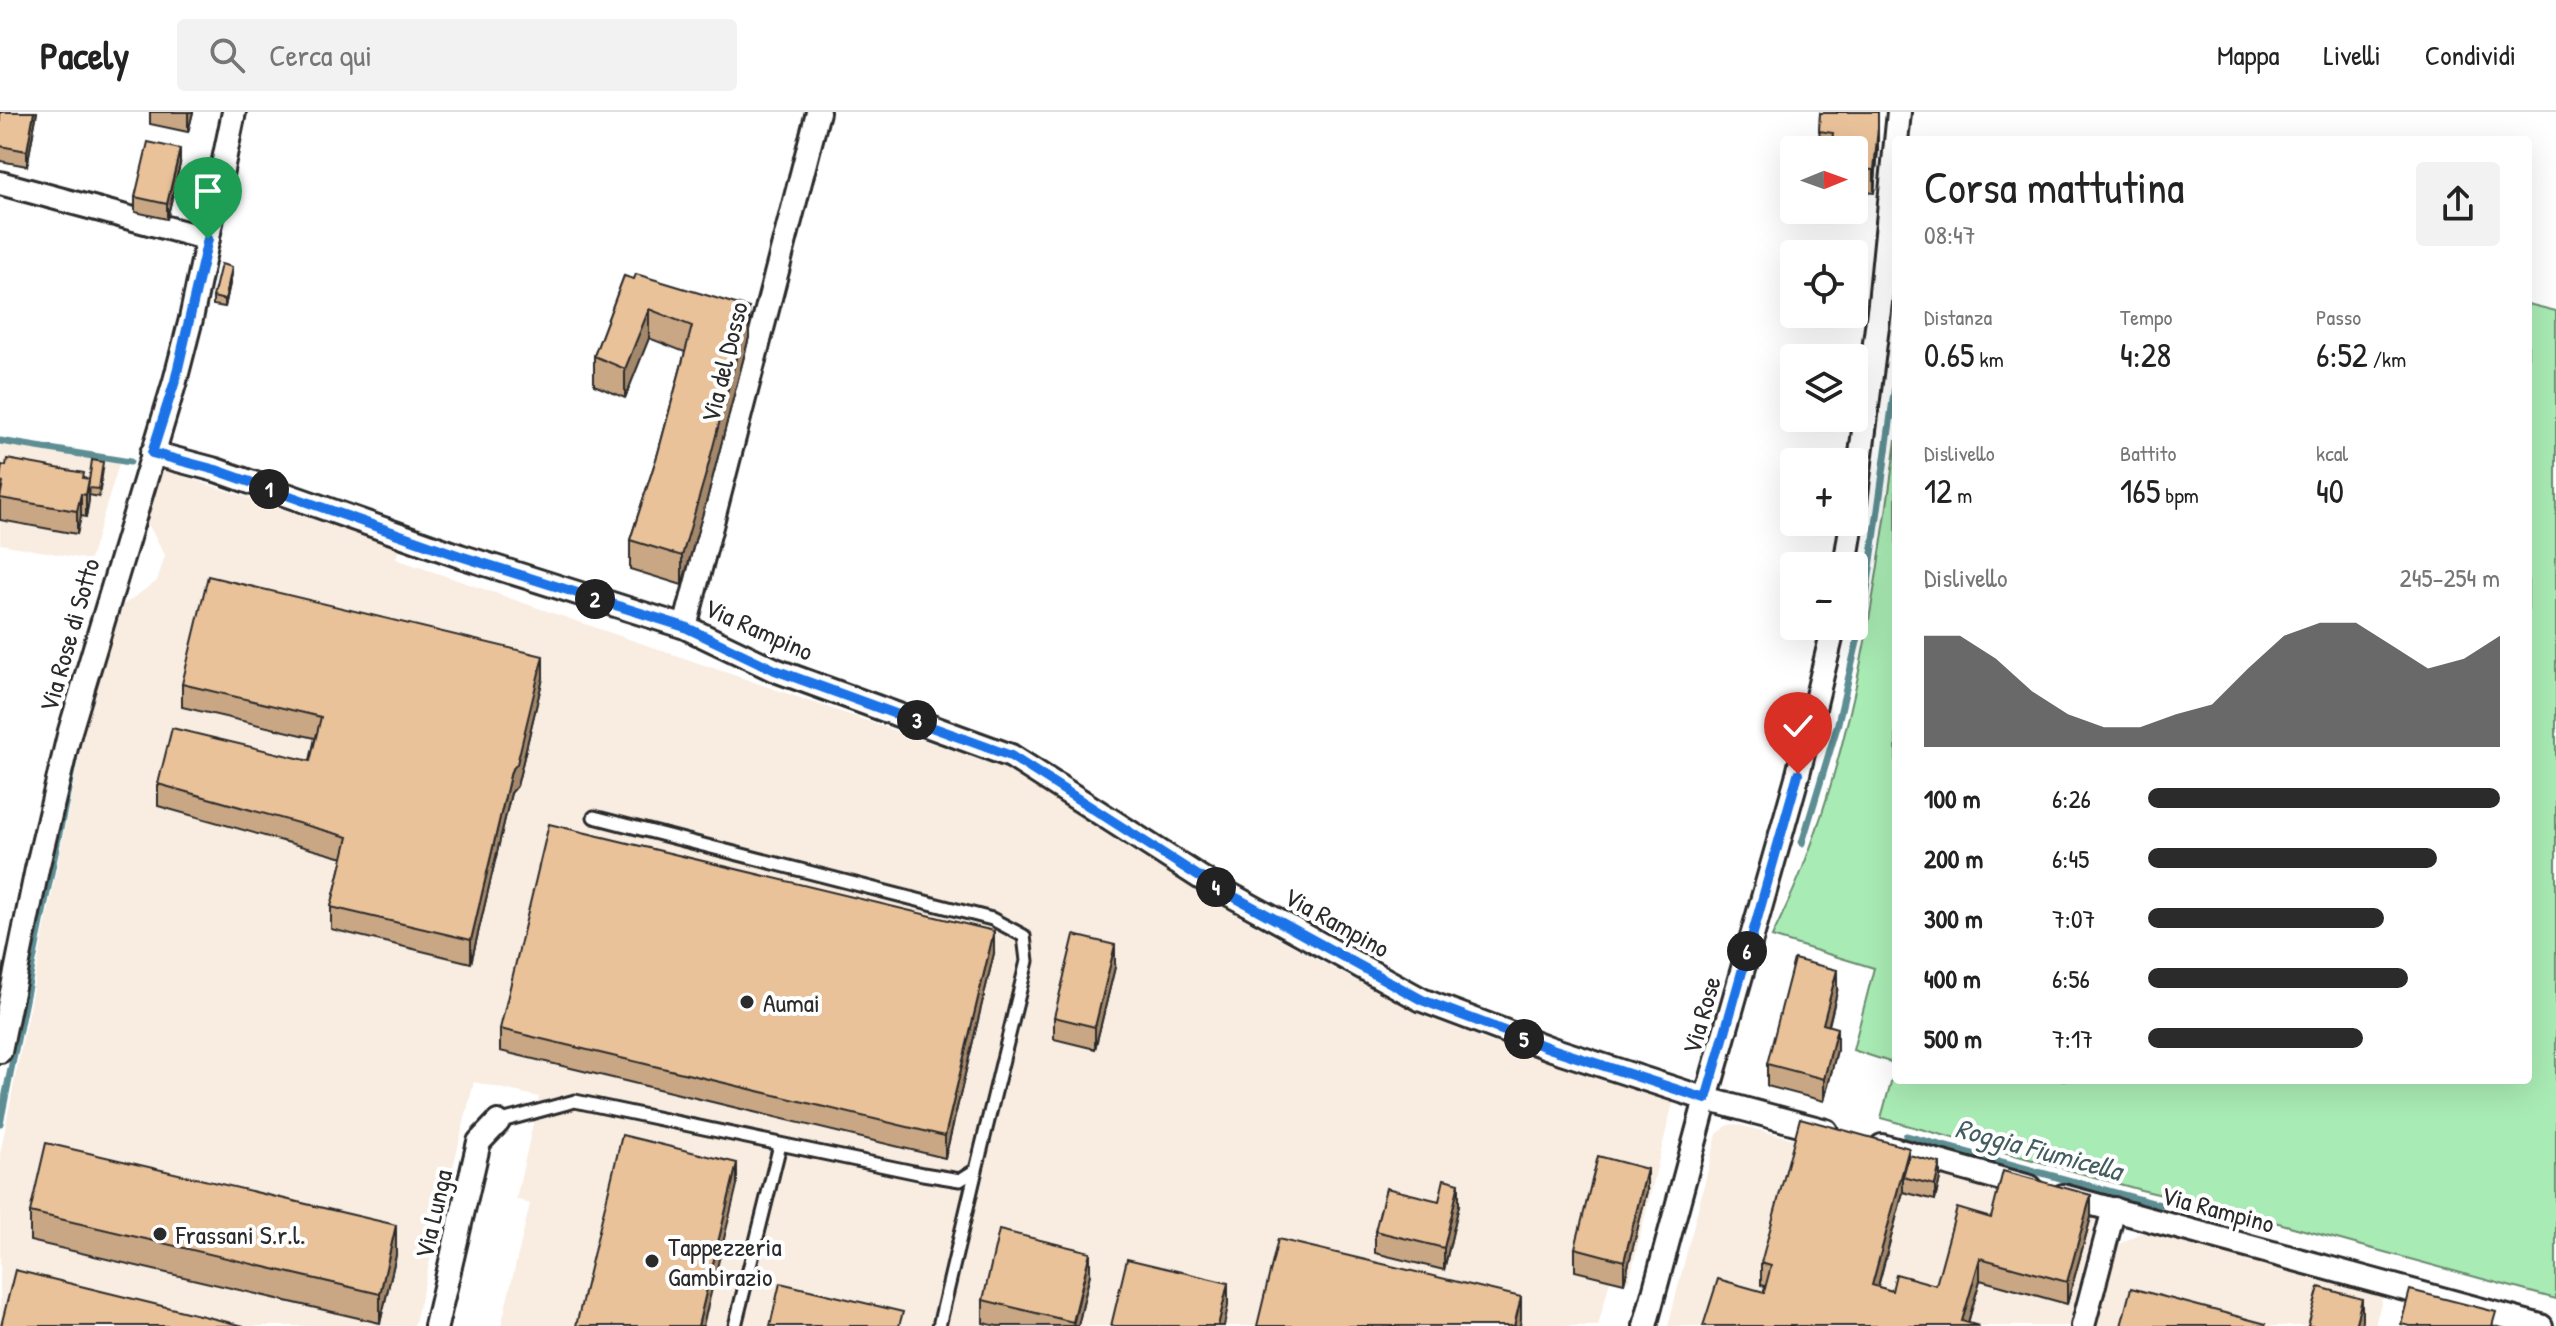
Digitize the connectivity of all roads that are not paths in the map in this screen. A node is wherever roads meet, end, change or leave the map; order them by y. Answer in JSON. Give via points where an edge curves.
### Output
{"nodes":[{"id":1,"x":234,"y":112,"type":"edge"},
{"id":2,"x":818,"y":112,"type":"edge"},
{"id":3,"x":1898,"y":116,"type":"edge"},
{"id":4,"x":1897,"y":136,"type":"edge"},
{"id":5,"x":0,"y":183,"type":"edge"},
{"id":6,"x":1892,"y":230,"type":"edge"},
{"id":7,"x":208,"y":239,"type":"junction"},
{"id":8,"x":1888,"y":306,"type":"edge"},
{"id":9,"x":1864,"y":448,"type":"edge"},
{"id":10,"x":152,"y":453,"type":"junction"},
{"id":11,"x":685,"y":627,"type":"junction"},
{"id":12,"x":1831,"y":640,"type":"edge"},
{"id":13,"x":594,"y":817,"type":"dead end"},
{"id":14,"x":0,"y":1051,"type":"edge"},
{"id":15,"x":1706,"y":1099,"type":"junction"},
{"id":16,"x":498,"y":1122,"type":"joint"},
{"id":17,"x":780,"y":1145,"type":"junction"},
{"id":18,"x":976,"y":1170,"type":"junction"},
{"id":19,"x":2114,"y":1209,"type":"junction"},
{"id":20,"x":436,"y":1326,"type":"edge"},
{"id":21,"x":735,"y":1326,"type":"edge"},
{"id":22,"x":939,"y":1326,"type":"edge"},
{"id":23,"x":1645,"y":1326,"type":"edge"},
{"id":24,"x":2083,"y":1326,"type":"edge"},
{"id":25,"x":2541,"y":1326,"type":"edge"}],
"edges":[{"from":1,"to":7,"type":"street","name":"Via Rose di Sotto"},
{"from":2,"to":11,"type":"street","name":"Via del Dosso"},
{"from":3,"to":4,"type":"street"},
{"from":5,"to":7,"type":"street"},
{"from":6,"to":8,"type":"street"},
{"from":7,"to":10,"type":"street","name":"Via Rose di Sotto","via":[[175,381]]},
{"from":8,"to":9,"type":"street"},
{"from":10,"to":11,"type":"street","name":"Via Rampino"},
{"from":10,"to":14,"type":"street","name":"Via Rose di Sotto","via":[[70,731]]},
{"from":11,"to":15,"type":"street","name":"Via Rampino","via":[[775,670],[1011,756],[1209,883],[1422,1000]]},
{"from":12,"to":15,"type":"street","name":"Via Rose"},
{"from":13,"to":18,"type":"lane","via":[[992,919],[1024,936],[1027,961]]},
{"from":15,"to":19,"type":"street","name":"Via Rampino"},
{"from":15,"to":23,"type":"street","name":"Via Rose"},
{"from":16,"to":17,"type":"lane","via":[[575,1101]]},
{"from":16,"to":20,"type":"street","name":"Via Lunga","via":[[479,1142]]},
{"from":17,"to":18,"type":"lane","via":[[960,1180]]},
{"from":17,"to":21,"type":"lane"},
{"from":18,"to":22,"type":"lane"},
{"from":19,"to":24,"type":"street"},
{"from":19,"to":25,"type":"street","name":"Via Rampino"}]}
